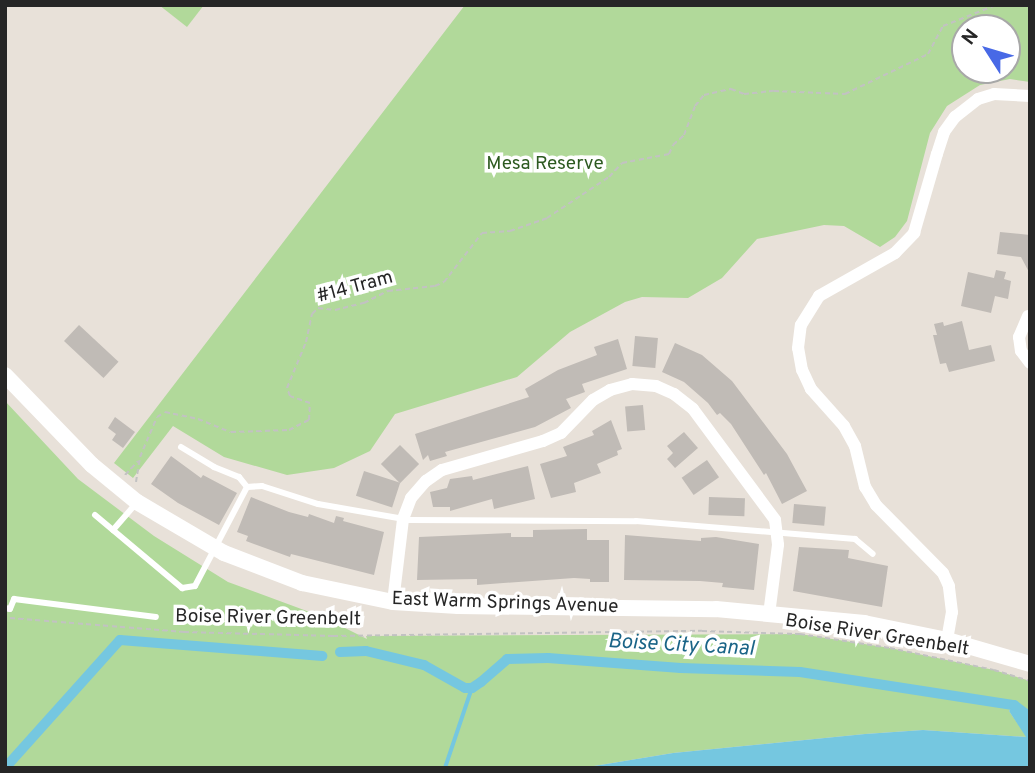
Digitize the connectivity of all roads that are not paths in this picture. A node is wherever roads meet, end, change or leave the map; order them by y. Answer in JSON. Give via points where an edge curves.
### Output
{"nodes":[{"id":1,"x":1030,"y":96,"type":"edge"},
{"id":2,"x":1028,"y":316,"type":"dead end"},
{"id":3,"x":1030,"y":363,"type":"edge"},
{"id":4,"x":5,"y":375,"type":"edge"},
{"id":5,"x":181,"y":447,"type":"dead end"},
{"id":6,"x":247,"y":487,"type":"junction"},
{"id":7,"x":137,"y":502,"type":"junction"},
{"id":8,"x":95,"y":515,"type":"dead end"},
{"id":9,"x":403,"y":519,"type":"junction"},
{"id":10,"x":113,"y":530,"type":"junction"},
{"id":11,"x":778,"y":533,"type":"junction"},
{"id":12,"x":217,"y":550,"type":"junction"},
{"id":13,"x":873,"y":554,"type":"dead end"},
{"id":14,"x":393,"y":602,"type":"junction"},
{"id":15,"x":5,"y":608,"type":"edge"},
{"id":16,"x":769,"y":614,"type":"junction"},
{"id":17,"x":156,"y":617,"type":"dead end"},
{"id":18,"x":941,"y":644,"type":"junction"},
{"id":19,"x":1030,"y":664,"type":"edge"}],
"edges":[{"from":1,"to":18,"type":"street","via":[[994,94],[978,99],[955,117],[944,132],[914,233],[895,253],[819,296],[801,326],[802,370],[855,446],[865,487],[876,505],[943,573],[949,586],[952,612]]},
{"from":2,"to":3,"type":"street","via":[[1019,337],[1021,351]]},
{"from":4,"to":7,"type":"street","name":"East Warm Springs Avenue","via":[[61,435]]},
{"from":5,"to":6,"type":"lane","via":[[239,477]]},
{"from":6,"to":9,"type":"lane","via":[[262,486],[318,504]]},
{"from":6,"to":12,"type":"lane"},
{"from":7,"to":10,"type":"lane"},
{"from":7,"to":12,"type":"street","name":"East Warm Springs Avenue"},
{"from":8,"to":10,"type":"lane"},
{"from":9,"to":11,"type":"lane","via":[[636,521]]},
{"from":9,"to":11,"type":"street","via":[[411,498],[442,470],[552,437],[593,400],[632,384],[656,386],[692,409],[768,507]]},
{"from":9,"to":14,"type":"street"},
{"from":10,"to":12,"type":"lane","via":[[183,588],[195,586]]},
{"from":11,"to":13,"type":"lane","via":[[856,539]]},
{"from":11,"to":16,"type":"street"},
{"from":12,"to":14,"type":"street","name":"East Warm Springs Avenue","via":[[302,583]]},
{"from":14,"to":16,"type":"street","name":"East Warm Springs Avenue","via":[[675,607]]},
{"from":15,"to":17,"type":"lane","via":[[10,609],[14,599]]},
{"from":16,"to":18,"type":"street","name":"East Warm Springs Avenue","via":[[864,623]]},
{"from":18,"to":19,"type":"street","name":"East Warm Springs Avenue"}]}
